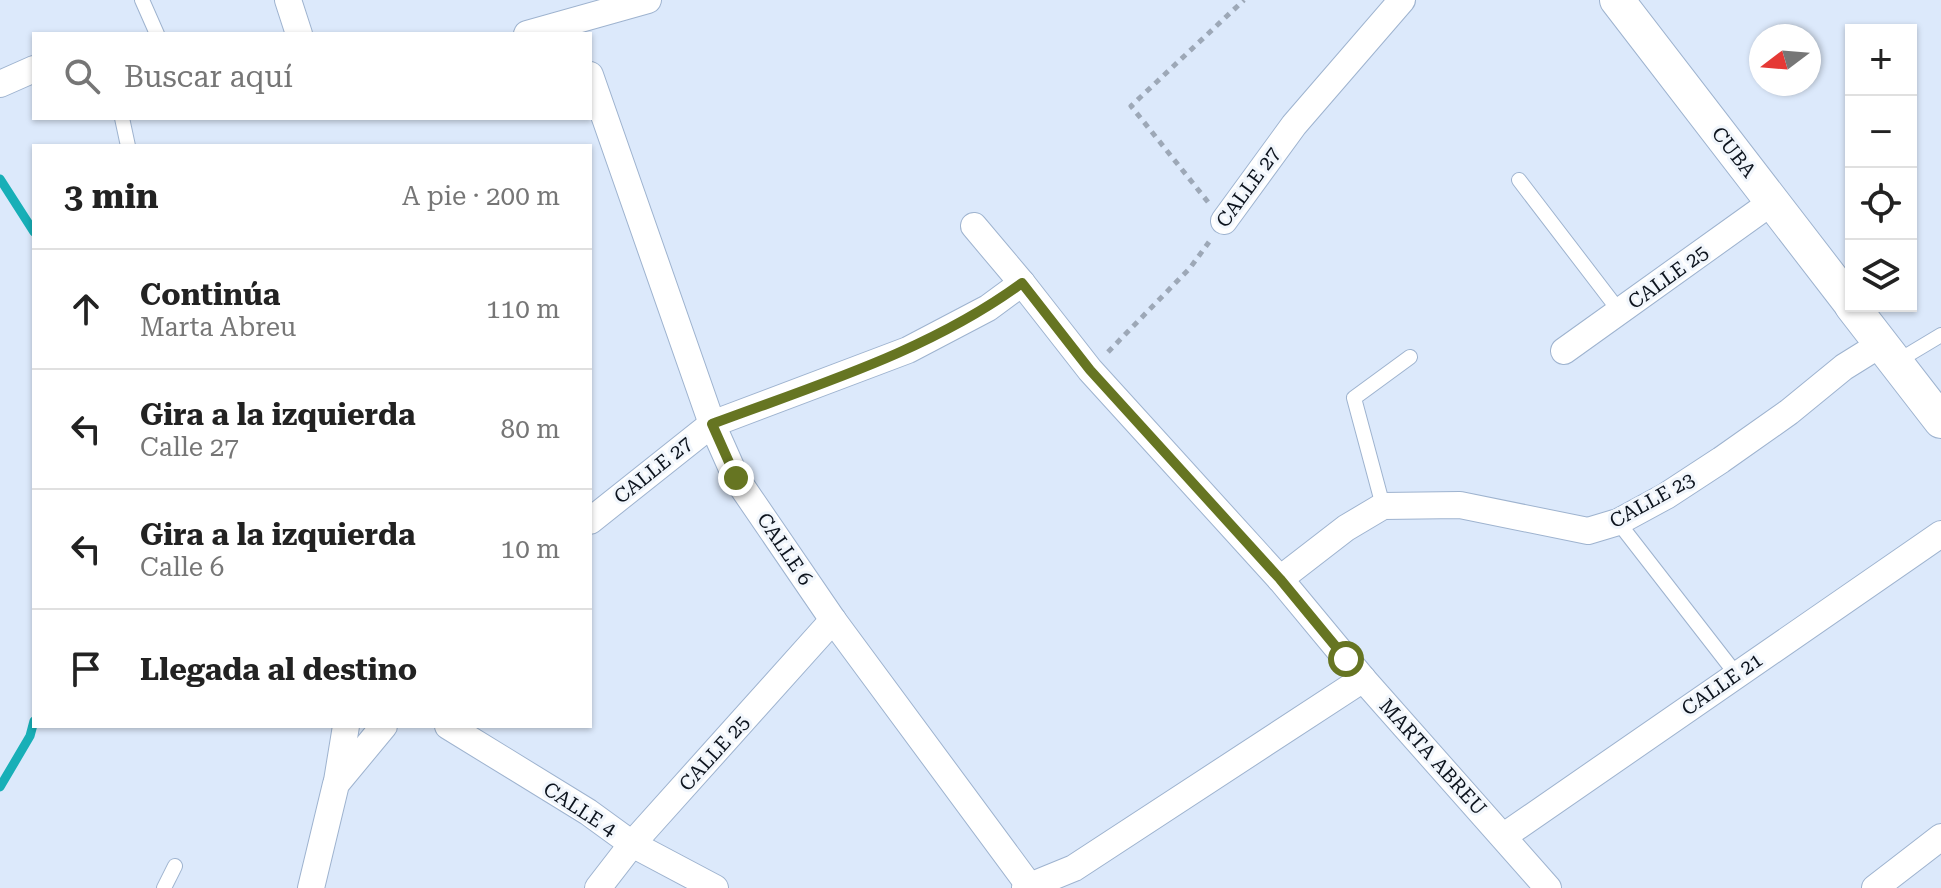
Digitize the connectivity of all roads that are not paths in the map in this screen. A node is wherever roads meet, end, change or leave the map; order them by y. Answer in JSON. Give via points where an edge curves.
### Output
{"nodes":[{"id":1,"x":142,"y":0,"type":"edge"},
{"id":2,"x":288,"y":0,"type":"edge"},
{"id":3,"x":648,"y":0,"type":"edge"},
{"id":4,"x":1402,"y":0,"type":"edge"},
{"id":5,"x":1617,"y":0,"type":"edge"},
{"id":6,"x":569,"y":18,"type":"edge"},
{"id":7,"x":156,"y":32,"type":"edge"},
{"id":8,"x":298,"y":32,"type":"edge"},
{"id":9,"x":532,"y":32,"type":"edge"},
{"id":10,"x":32,"y":70,"type":"edge"},
{"id":11,"x":592,"y":81,"type":"edge"},
{"id":12,"x":1,"y":83,"type":"edge"},
{"id":13,"x":122,"y":120,"type":"edge"},
{"id":14,"x":128,"y":144,"type":"edge"},
{"id":15,"x":1519,"y":180,"type":"dead end"},
{"id":16,"x":1772,"y":202,"type":"junction"},
{"id":17,"x":1224,"y":221,"type":"road end"},
{"id":18,"x":974,"y":226,"type":"dead end"},
{"id":19,"x":1022,"y":283,"type":"junction"},
{"id":20,"x":1845,"y":296,"type":"edge"},
{"id":21,"x":1620,"y":312,"type":"junction"},
{"id":22,"x":1857,"y":312,"type":"edge"},
{"id":23,"x":1941,"y":335,"type":"edge"},
{"id":24,"x":1564,"y":351,"type":"dead end"},
{"id":25,"x":1888,"y":353,"type":"junction"},
{"id":26,"x":1410,"y":357,"type":"dead end"},
{"id":27,"x":1941,"y":421,"type":"edge"},
{"id":28,"x":712,"y":424,"type":"junction"},
{"id":29,"x":1383,"y":506,"type":"junction"},
{"id":30,"x":592,"y":519,"type":"edge"},
{"id":31,"x":1618,"y":522,"type":"junction"},
{"id":32,"x":1941,"y":534,"type":"edge"},
{"id":33,"x":1280,"y":579,"type":"junction"},
{"id":34,"x":833,"y":620,"type":"junction"},
{"id":35,"x":1736,"y":674,"type":"junction"},
{"id":36,"x":1363,"y":679,"type":"junction"},
{"id":37,"x":346,"y":728,"type":"edge"},
{"id":38,"x":382,"y":728,"type":"edge"},
{"id":39,"x":451,"y":728,"type":"edge"},
{"id":40,"x":336,"y":784,"type":"junction"},
{"id":41,"x":1504,"y":836,"type":"junction"},
{"id":42,"x":1941,"y":837,"type":"edge"},
{"id":43,"x":632,"y":844,"type":"junction"},
{"id":44,"x":175,"y":866,"type":"dead end"},
{"id":45,"x":1028,"y":887,"type":"edge"},
{"id":46,"x":164,"y":888,"type":"edge"},
{"id":47,"x":311,"y":888,"type":"edge"},
{"id":48,"x":598,"y":888,"type":"edge"},
{"id":49,"x":715,"y":888,"type":"edge"},
{"id":50,"x":1548,"y":888,"type":"edge"},
{"id":51,"x":1875,"y":888,"type":"edge"}],
"edges":[{"from":1,"to":7,"type":"lane"},
{"from":2,"to":8,"type":"street"},
{"from":3,"to":6,"type":"street"},
{"from":4,"to":17,"type":"street","name":"CALLE 27","via":[[1294,125]]},
{"from":5,"to":16,"type":"street","name":"CUBA"},
{"from":6,"to":9,"type":"street"},
{"from":10,"to":12,"type":"street"},
{"from":11,"to":28,"type":"street","name":"CALLE 6"},
{"from":13,"to":14,"type":"lane"},
{"from":15,"to":21,"type":"lane"},
{"from":16,"to":20,"type":"street","name":"CUBA"},
{"from":16,"to":21,"type":"street","name":"CALLE 25"},
{"from":18,"to":19,"type":"street","name":"MARTA ABREU"},
{"from":19,"to":28,"type":"street","name":"CALLE 27","via":[[988,308],[908,350]]},
{"from":19,"to":33,"type":"street","name":"MARTA ABREU","via":[[1090,370]]},
{"from":21,"to":24,"type":"street","name":"CALLE 25"},
{"from":22,"to":25,"type":"street","name":"CUBA"},
{"from":23,"to":25,"type":"lane"},
{"from":25,"to":27,"type":"street","name":"CUBA"},
{"from":25,"to":31,"type":"street","name":"CALLE 23","via":[[1844,367],[1721,460]]},
{"from":26,"to":29,"type":"lane","via":[[1354,398]]},
{"from":28,"to":30,"type":"street","name":"CALLE 27"},
{"from":28,"to":34,"type":"street","name":"CALLE 6","via":[[736,478]]},
{"from":29,"to":31,"type":"street","name":"CALLE 23","via":[[1460,505],[1588,531]]},
{"from":29,"to":33,"type":"street","name":"CALLE 23"},
{"from":31,"to":35,"type":"lane"},
{"from":32,"to":35,"type":"street","name":"CALLE 21"},
{"from":33,"to":36,"type":"street","name":"MARTA ABREU"},
{"from":34,"to":43,"type":"street","name":"CALLE 25"},
{"from":34,"to":45,"type":"street","name":"CALLE 6"},
{"from":35,"to":41,"type":"street","name":"CALLE 21"},
{"from":36,"to":41,"type":"street","name":"MARTA ABREU"},
{"from":36,"to":45,"type":"street","via":[[1074,868]]},
{"from":37,"to":40,"type":"street"},
{"from":38,"to":40,"type":"street"},
{"from":39,"to":43,"type":"street","name":"CALLE 4"},
{"from":40,"to":47,"type":"street"},
{"from":41,"to":50,"type":"street","name":"MARTA ABREU"},
{"from":42,"to":51,"type":"street"},
{"from":43,"to":48,"type":"street","name":"CALLE 25"},
{"from":43,"to":49,"type":"street","name":"CALLE 4"},
{"from":44,"to":46,"type":"lane"}]}
